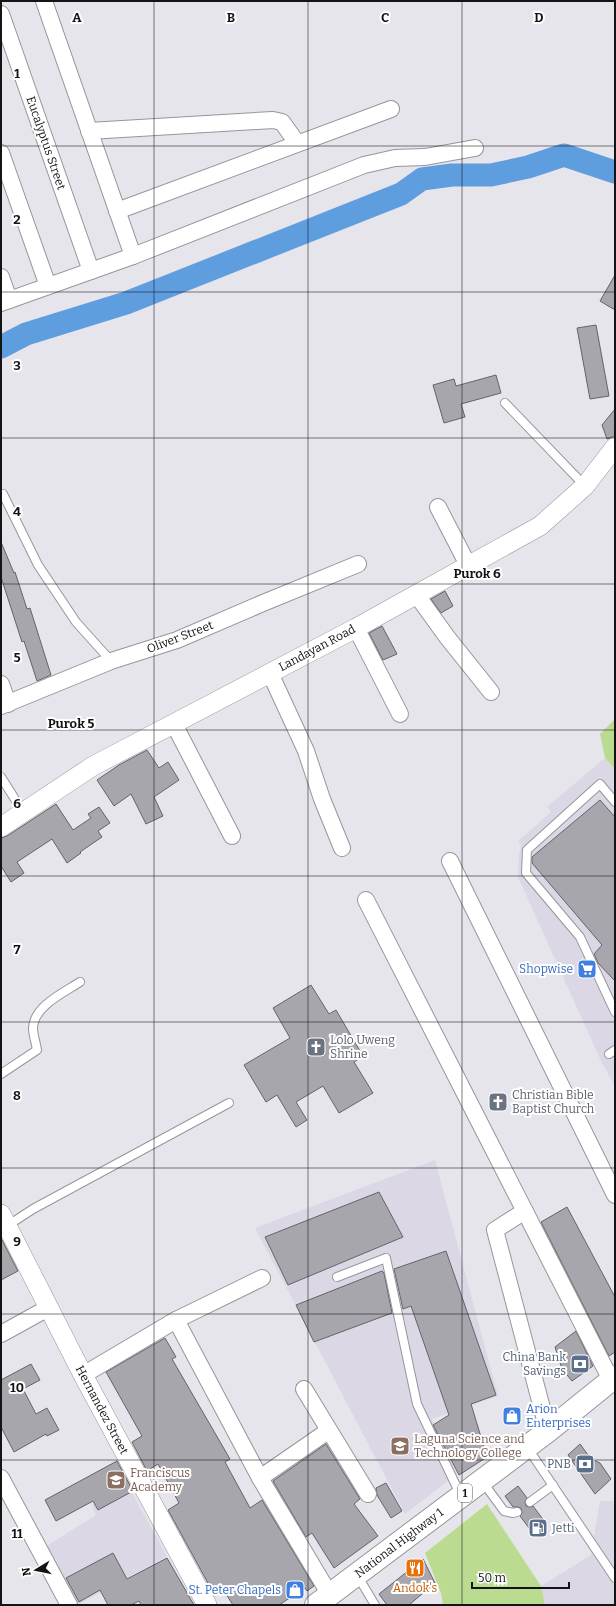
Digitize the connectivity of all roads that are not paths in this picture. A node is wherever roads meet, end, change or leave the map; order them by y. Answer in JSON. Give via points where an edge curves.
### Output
{"nodes":[{"id":1,"x":44,"y":1,"type":"edge"},
{"id":2,"x":1,"y":14,"type":"edge"},
{"id":3,"x":391,"y":109,"type":"dead end"},
{"id":4,"x":89,"y":131,"type":"junction"},
{"id":5,"x":297,"y":143,"type":"junction"},
{"id":6,"x":475,"y":148,"type":"dead end"},
{"id":7,"x":1,"y":153,"type":"edge"},
{"id":8,"x":117,"y":210,"type":"junction"},
{"id":9,"x":133,"y":256,"type":"junction"},
{"id":10,"x":91,"y":271,"type":"junction"},
{"id":11,"x":1,"y":277,"type":"edge"},
{"id":12,"x":48,"y":286,"type":"junction"},
{"id":13,"x":5,"y":302,"type":"edge"},
{"id":14,"x":506,"y":403,"type":"dead end"},
{"id":15,"x":615,"y":447,"type":"edge"},
{"id":16,"x":585,"y":486,"type":"junction"},
{"id":17,"x":3,"y":494,"type":"dead end"},
{"id":18,"x":438,"y":507,"type":"dead end"},
{"id":19,"x":358,"y":564,"type":"dead end"},
{"id":20,"x":468,"y":566,"type":"junction"},
{"id":21,"x":416,"y":594,"type":"junction"},
{"id":22,"x":356,"y":628,"type":"junction"},
{"id":23,"x":111,"y":661,"type":"junction"},
{"id":24,"x":270,"y":673,"type":"junction"},
{"id":25,"x":1,"y":684,"type":"edge"},
{"id":26,"x":491,"y":692,"type":"dead end"},
{"id":27,"x":4,"y":705,"type":"edge"},
{"id":28,"x":400,"y":714,"type":"dead end"},
{"id":29,"x":174,"y":724,"type":"junction"},
{"id":30,"x":1,"y":777,"type":"edge"},
{"id":31,"x":615,"y":802,"type":"edge"},
{"id":32,"x":23,"y":812,"type":"junction"},
{"id":33,"x":1,"y":827,"type":"edge"},
{"id":34,"x":232,"y":836,"type":"dead end"},
{"id":35,"x":342,"y":848,"type":"dead end"},
{"id":36,"x":450,"y":861,"type":"dead end"},
{"id":37,"x":366,"y":900,"type":"dead end"},
{"id":38,"x":80,"y":982,"type":"dead end"},
{"id":39,"x":615,"y":1012,"type":"edge"},
{"id":40,"x":1,"y":1074,"type":"edge"},
{"id":41,"x":229,"y":1103,"type":"dead end"},
{"id":42,"x":615,"y":1194,"type":"edge"},
{"id":43,"x":525,"y":1211,"type":"junction"},
{"id":44,"x":4,"y":1220,"type":"edge"},
{"id":45,"x":337,"y":1277,"type":"dead end"},
{"id":46,"x":262,"y":1278,"type":"dead end"},
{"id":47,"x":48,"y":1308,"type":"junction"},
{"id":48,"x":176,"y":1320,"type":"junction"},
{"id":49,"x":1,"y":1334,"type":"edge"},
{"id":50,"x":83,"y":1375,"type":"junction"},
{"id":51,"x":613,"y":1378,"type":"edge"},
{"id":52,"x":304,"y":1390,"type":"dead end"},
{"id":53,"x":548,"y":1430,"type":"junction"},
{"id":54,"x":328,"y":1431,"type":"junction"},
{"id":55,"x":526,"y":1446,"type":"junction"},
{"id":56,"x":1,"y":1478,"type":"edge"},
{"id":57,"x":260,"y":1478,"type":"junction"},
{"id":58,"x":481,"y":1481,"type":"junction"},
{"id":59,"x":552,"y":1485,"type":"junction"},
{"id":60,"x":368,"y":1494,"type":"dead end"},
{"id":61,"x":461,"y":1496,"type":"junction"},
{"id":62,"x":530,"y":1502,"type":"dead end"},
{"id":63,"x":517,"y":1512,"type":"dead end"},
{"id":64,"x":356,"y":1575,"type":"junction"},
{"id":65,"x":615,"y":1578,"type":"edge"},
{"id":66,"x":323,"y":1600,"type":"edge"},
{"id":67,"x":69,"y":1605,"type":"edge"},
{"id":68,"x":207,"y":1605,"type":"edge"},
{"id":69,"x":375,"y":1605,"type":"edge"}],
"edges":[{"from":1,"to":4,"type":"street"},
{"from":2,"to":10,"type":"street","name":"Eucalyptus Street"},
{"from":3,"to":5,"type":"street"},
{"from":4,"to":5,"type":"street","via":[[273,120],[282,122]]},
{"from":4,"to":8,"type":"street"},
{"from":5,"to":8,"type":"street"},
{"from":6,"to":9,"type":"street","via":[[425,157],[395,158],[364,165]]},
{"from":7,"to":12,"type":"street"},
{"from":8,"to":9,"type":"street"},
{"from":9,"to":10,"type":"street"},
{"from":10,"to":12,"type":"street"},
{"from":11,"to":13,"type":"street"},
{"from":12,"to":13,"type":"street"},
{"from":14,"to":16,"type":"lane"},
{"from":15,"to":16,"type":"street","name":"Landayan Road"},
{"from":16,"to":20,"type":"street","name":"Landayan Road","via":[[540,526]]},
{"from":17,"to":23,"type":"lane","via":[[38,565],[76,622]]},
{"from":18,"to":20,"type":"street"},
{"from":19,"to":23,"type":"street","name":"Oliver Street","via":[[177,640]]},
{"from":20,"to":21,"type":"street","name":"Landayan Road"},
{"from":21,"to":22,"type":"street","name":"Landayan Road"},
{"from":21,"to":26,"type":"street"},
{"from":22,"to":24,"type":"street","name":"Landayan Road"},
{"from":22,"to":28,"type":"street"},
{"from":23,"to":27,"type":"street","name":"Oliver Street"},
{"from":24,"to":29,"type":"street","name":"Landayan Road"},
{"from":24,"to":35,"type":"street","via":[[306,751]]},
{"from":25,"to":27,"type":"street"},
{"from":29,"to":32,"type":"street","name":"Landayan Road","via":[[93,766]]},
{"from":29,"to":34,"type":"street"},
{"from":30,"to":32,"type":"lane"},
{"from":31,"to":39,"type":"lane","via":[[600,784],[527,850],[526,873],[580,937]]},
{"from":32,"to":33,"type":"street","name":"Landayan Road"},
{"from":36,"to":42,"type":"street"},
{"from":37,"to":43,"type":"street"},
{"from":38,"to":40,"type":"lane","via":[[41,1008],[34,1017],[33,1030],[37,1050]]},
{"from":41,"to":44,"type":"lane","via":[[33,1209]]},
{"from":43,"to":51,"type":"street"},
{"from":43,"to":53,"type":"street","via":[[495,1230]]},
{"from":44,"to":47,"type":"street","name":"Hernandez Street"},
{"from":45,"to":61,"type":"lane","via":[[386,1258],[418,1404]]},
{"from":46,"to":48,"type":"street"},
{"from":47,"to":49,"type":"street"},
{"from":47,"to":50,"type":"street","name":"Hernandez Street"},
{"from":48,"to":50,"type":"street"},
{"from":48,"to":57,"type":"street"},
{"from":50,"to":68,"type":"street","name":"Hernandez Street"},
{"from":51,"to":53,"type":"highway","name":"National Highway 1","number":"1"},
{"from":52,"to":54,"type":"street"},
{"from":53,"to":55,"type":"highway","name":"National Highway 1","number":"1"},
{"from":54,"to":57,"type":"street"},
{"from":54,"to":60,"type":"street"},
{"from":55,"to":58,"type":"highway","name":"National Highway 1","number":"1"},
{"from":55,"to":59,"type":"lane"},
{"from":56,"to":67,"type":"street"},
{"from":57,"to":66,"type":"street"},
{"from":58,"to":61,"type":"highway","name":"National Highway 1","number":"1"},
{"from":58,"to":63,"type":"lane","via":[[504,1511]]},
{"from":59,"to":62,"type":"lane"},
{"from":59,"to":65,"type":"lane"},
{"from":61,"to":64,"type":"highway","name":"National Highway 1","number":"1"},
{"from":64,"to":66,"type":"highway","name":"National Highway 1","number":"1"},
{"from":64,"to":69,"type":"lane"}]}
